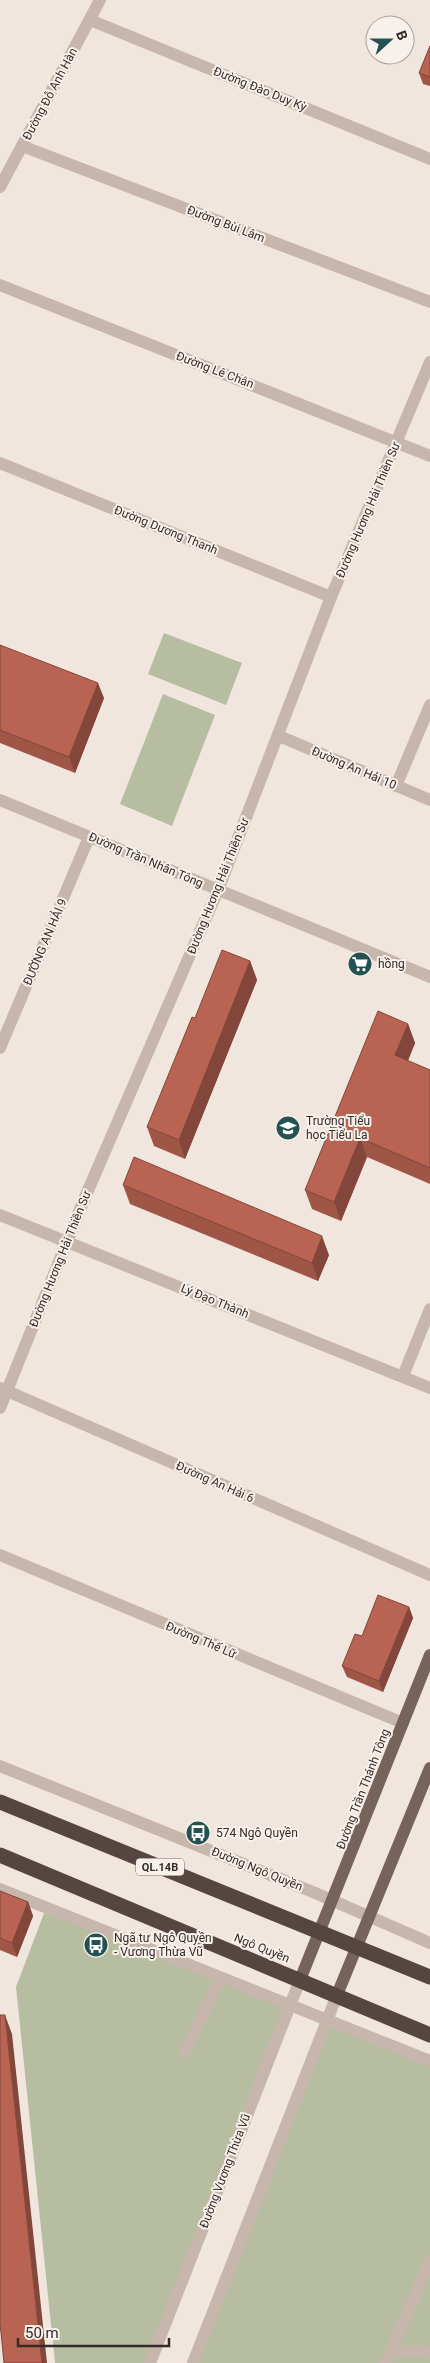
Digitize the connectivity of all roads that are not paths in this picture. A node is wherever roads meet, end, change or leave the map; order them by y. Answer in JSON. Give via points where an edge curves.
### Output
{"nodes":[{"id":1,"x":100,"y":0,"type":"edge"},
{"id":2,"x":90,"y":20,"type":"junction"},
{"id":3,"x":22,"y":146,"type":"junction"},
{"id":4,"x":430,"y":159,"type":"edge"},
{"id":5,"x":0,"y":187,"type":"edge"},
{"id":6,"x":0,"y":286,"type":"edge"},
{"id":7,"x":430,"y":302,"type":"edge"},
{"id":8,"x":430,"y":362,"type":"edge"},
{"id":9,"x":396,"y":441,"type":"junction"},
{"id":10,"x":430,"y":456,"type":"edge"},
{"id":11,"x":0,"y":463,"type":"edge"},
{"id":12,"x":331,"y":597,"type":"junction"},
{"id":13,"x":430,"y":705,"type":"edge"},
{"id":14,"x":279,"y":736,"type":"junction"},
{"id":15,"x":396,"y":786,"type":"junction"},
{"id":16,"x":0,"y":800,"type":"edge"},
{"id":17,"x":430,"y":800,"type":"edge"},
{"id":18,"x":89,"y":837,"type":"junction"},
{"id":19,"x":218,"y":890,"type":"junction"},
{"id":20,"x":430,"y":977,"type":"edge"},
{"id":21,"x":0,"y":1048,"type":"edge"},
{"id":22,"x":0,"y":1215,"type":"edge"},
{"id":23,"x":68,"y":1241,"type":"junction"},
{"id":24,"x":430,"y":1309,"type":"edge"},
{"id":25,"x":402,"y":1376,"type":"junction"},
{"id":26,"x":430,"y":1388,"type":"edge"},
{"id":27,"x":4,"y":1390,"type":"edge"},
{"id":28,"x":0,"y":1408,"type":"edge"},
{"id":29,"x":0,"y":1556,"type":"edge"},
{"id":30,"x":430,"y":1575,"type":"edge"},
{"id":31,"x":430,"y":1655,"type":"edge"},
{"id":32,"x":403,"y":1723,"type":"junction"},
{"id":33,"x":0,"y":1766,"type":"edge"},
{"id":34,"x":430,"y":1768,"type":"edge"},
{"id":35,"x":0,"y":1802,"type":"edge"},
{"id":36,"x":0,"y":1855,"type":"edge"},
{"id":37,"x":0,"y":1889,"type":"edge"},
{"id":38,"x":333,"y":1900,"type":"junction"},
{"id":39,"x":370,"y":1916,"type":"junction"},
{"id":40,"x":320,"y":1932,"type":"junction"},
{"id":41,"x":430,"y":1943,"type":"edge"},
{"id":42,"x":357,"y":1947,"type":"junction"},
{"id":43,"x":430,"y":1977,"type":"edge"},
{"id":44,"x":221,"y":1978,"type":"junction"},
{"id":45,"x":300,"y":1980,"type":"junction"},
{"id":46,"x":336,"y":1996,"type":"junction"},
{"id":47,"x":289,"y":2006,"type":"junction"},
{"id":48,"x":325,"y":2020,"type":"junction"},
{"id":49,"x":430,"y":2035,"type":"edge"},
{"id":50,"x":185,"y":2051,"type":"dead end"},
{"id":51,"x":430,"y":2061,"type":"edge"},
{"id":52,"x":430,"y":2260,"type":"edge"},
{"id":53,"x":430,"y":2352,"type":"edge"},
{"id":54,"x":388,"y":2357,"type":"edge"},
{"id":55,"x":150,"y":2363,"type":"edge"},
{"id":56,"x":193,"y":2363,"type":"edge"}],
"edges":[{"from":1,"to":2,"type":"street","name":"Đường Đỗ Anh Hàn"},
{"from":2,"to":3,"type":"street","name":"Đường Đỗ Anh Hàn"},
{"from":2,"to":4,"type":"street","name":"Đường Đào Duy Kỳ"},
{"from":3,"to":5,"type":"street","name":"Đường Đỗ Anh Hàn"},
{"from":3,"to":7,"type":"street","name":"Đường Bùi Lâm"},
{"from":6,"to":9,"type":"street","name":"Đường Lê Chân"},
{"from":8,"to":9,"type":"street","name":"Đường Hương Hải Thiền Sư"},
{"from":9,"to":10,"type":"street","name":"Đường Lê Chân"},
{"from":9,"to":12,"type":"street","name":"Đường Hương Hải Thiền Sư"},
{"from":11,"to":12,"type":"street","name":"Đường Dương Thanh"},
{"from":12,"to":14,"type":"street","name":"Đường Hương Hải Thiền Sư"},
{"from":13,"to":15,"type":"street"},
{"from":14,"to":15,"type":"street","name":"Đường An Hải 10"},
{"from":14,"to":19,"type":"street","name":"Đường Hương Hải Thiền Sư"},
{"from":15,"to":17,"type":"street","name":"Đường An Hải 10"},
{"from":16,"to":18,"type":"street","name":"Đường Trần Nhân Tông"},
{"from":18,"to":19,"type":"street","name":"Đường Trần Nhân Tông"},
{"from":18,"to":21,"type":"street","name":"ĐƯỜNG AN HẢl 9"},
{"from":19,"to":20,"type":"street","name":"Đường Trần Nhân Tông"},
{"from":19,"to":23,"type":"street","name":"Đường Hương Hải Thiền Sư"},
{"from":22,"to":23,"type":"street","name":"Lý Đạo Thành"},
{"from":23,"to":25,"type":"street","name":"Lý Đạo Thành"},
{"from":23,"to":27,"type":"street","name":"Đường Hương Hải Thiền Sư"},
{"from":24,"to":25,"type":"street"},
{"from":25,"to":26,"type":"street","name":"Lý Đạo Thành"},
{"from":27,"to":28,"type":"street","name":"Đường Hương Hải Thiền Sư"},
{"from":27,"to":30,"type":"street","name":"Đường An Hải 6"},
{"from":29,"to":32,"type":"street","name":"Đường Thế Lữ"},
{"from":31,"to":32,"type":"main road","name":"Đường Trần Thánh Tông"},
{"from":32,"to":38,"type":"main road","name":"Đường Trần Thánh Tông"},
{"from":33,"to":38,"type":"street","name":"Đường Ngô Quyền"},
{"from":34,"to":39,"type":"main road"},
{"from":35,"to":40,"type":"highway","number":"QL.14B"},
{"from":36,"to":45,"type":"highway","name":"Ngô Quyền"},
{"from":37,"to":44,"type":"street"},
{"from":38,"to":39,"type":"street","name":"Đường Ngô Quyền"},
{"from":38,"to":40,"type":"main road","name":"Đường Trần Thánh Tông"},
{"from":39,"to":41,"type":"street","name":"Đường Ngô Quyền"},
{"from":39,"to":42,"type":"main road"},
{"from":40,"to":42,"type":"highway","number":"QL.14B"},
{"from":40,"to":45,"type":"main road","name":"Đường Trần Thánh Tông"},
{"from":42,"to":43,"type":"highway","number":"QL.14B"},
{"from":42,"to":46,"type":"main road"},
{"from":44,"to":47,"type":"street"},
{"from":44,"to":50,"type":"street"},
{"from":45,"to":46,"type":"highway","name":"Ngô Quyền"},
{"from":45,"to":47,"type":"street","name":"Đường Vương Thừa Vũ"},
{"from":46,"to":48,"type":"street"},
{"from":46,"to":49,"type":"highway","name":"Ngô Quyền"},
{"from":47,"to":48,"type":"street"},
{"from":47,"to":55,"type":"street","name":"Đường Vương Thừa Vũ"},
{"from":48,"to":51,"type":"street"},
{"from":48,"to":56,"type":"street"},
{"from":52,"to":54,"type":"street"},
{"from":53,"to":54,"type":"street"}]}
